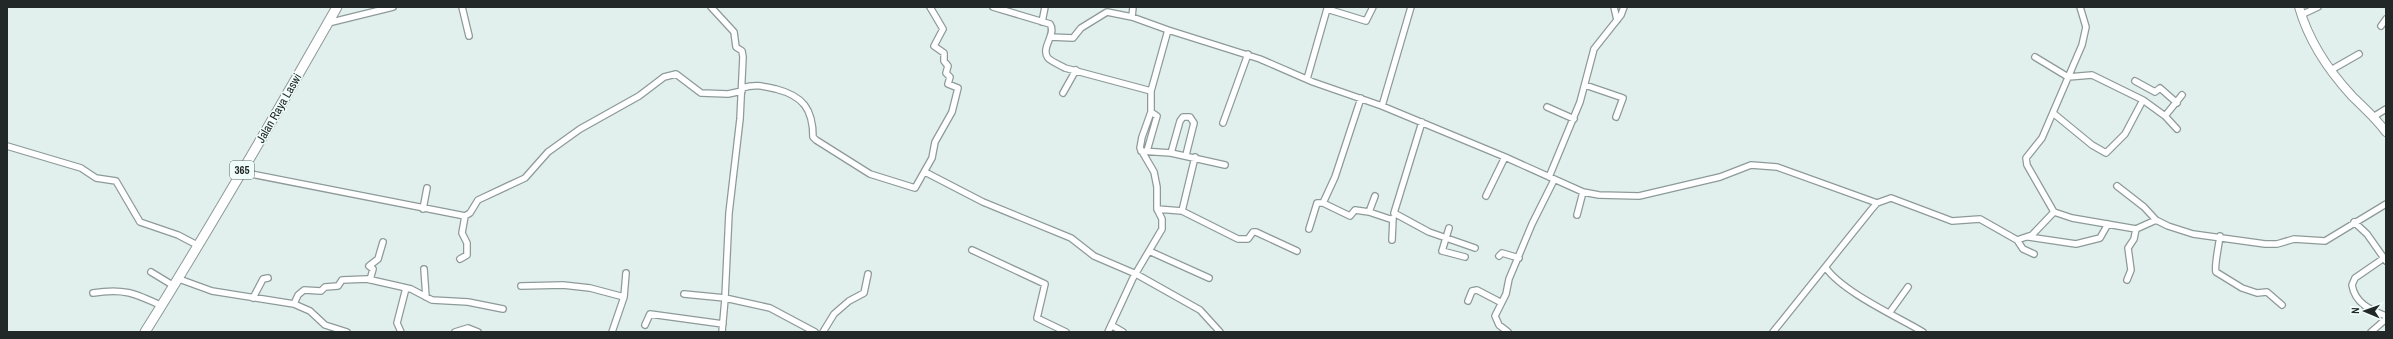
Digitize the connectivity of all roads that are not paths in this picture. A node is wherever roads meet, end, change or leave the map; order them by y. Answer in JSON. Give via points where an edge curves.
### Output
{"nodes":[{"id":1,"x":337,"y":7,"type":"edge"},
{"id":2,"x":393,"y":7,"type":"edge"},
{"id":3,"x":462,"y":7,"type":"edge"},
{"id":4,"x":711,"y":7,"type":"edge"},
{"id":5,"x":930,"y":7,"type":"edge"},
{"id":6,"x":994,"y":7,"type":"edge"},
{"id":7,"x":1045,"y":7,"type":"edge"},
{"id":8,"x":1133,"y":7,"type":"edge"},
{"id":9,"x":1373,"y":7,"type":"edge"},
{"id":10,"x":1411,"y":7,"type":"edge"},
{"id":11,"x":1614,"y":7,"type":"edge"},
{"id":12,"x":1624,"y":7,"type":"edge"},
{"id":13,"x":2080,"y":7,"type":"edge"},
{"id":14,"x":2318,"y":7,"type":"edge"},
{"id":15,"x":2300,"y":11,"type":"edge"},
{"id":16,"x":1132,"y":18,"type":"junction"},
{"id":17,"x":2386,"y":19,"type":"edge"},
{"id":18,"x":1617,"y":20,"type":"junction"},
{"id":19,"x":328,"y":22,"type":"junction"},
{"id":20,"x":1042,"y":22,"type":"junction"},
{"id":21,"x":2381,"y":26,"type":"dead end"},
{"id":22,"x":1168,"y":30,"type":"junction"},
{"id":23,"x":469,"y":36,"type":"dead end"},
{"id":24,"x":1050,"y":37,"type":"junction"},
{"id":25,"x":1248,"y":54,"type":"junction"},
{"id":26,"x":2359,"y":54,"type":"dead end"},
{"id":27,"x":2035,"y":57,"type":"dead end"},
{"id":28,"x":1076,"y":70,"type":"junction"},
{"id":29,"x":2331,"y":70,"type":"junction"},
{"id":30,"x":2068,"y":77,"type":"junction"},
{"id":31,"x":1307,"y":79,"type":"junction"},
{"id":32,"x":2134,"y":81,"type":"dead end"},
{"id":33,"x":1585,"y":85,"type":"junction"},
{"id":34,"x":742,"y":90,"type":"junction"},
{"id":35,"x":1150,"y":91,"type":"junction"},
{"id":36,"x":1063,"y":93,"type":"dead end"},
{"id":37,"x":2182,"y":95,"type":"dead end"},
{"id":38,"x":1361,"y":98,"type":"junction"},
{"id":39,"x":2143,"y":100,"type":"junction"},
{"id":40,"x":2177,"y":102,"type":"junction"},
{"id":41,"x":1382,"y":106,"type":"junction"},
{"id":42,"x":1547,"y":107,"type":"dead end"},
{"id":43,"x":2386,"y":109,"type":"edge"},
{"id":44,"x":1151,"y":112,"type":"junction"},
{"id":45,"x":2053,"y":113,"type":"junction"},
{"id":46,"x":2165,"y":116,"type":"junction"},
{"id":47,"x":2373,"y":116,"type":"junction"},
{"id":48,"x":1616,"y":117,"type":"dead end"},
{"id":49,"x":1574,"y":119,"type":"junction"},
{"id":50,"x":1422,"y":122,"type":"junction"},
{"id":51,"x":1223,"y":124,"type":"dead end"},
{"id":52,"x":2177,"y":129,"type":"dead end"},
{"id":53,"x":2386,"y":132,"type":"edge"},
{"id":54,"x":7,"y":146,"type":"edge"},
{"id":55,"x":1144,"y":151,"type":"junction"},
{"id":56,"x":1171,"y":153,"type":"junction"},
{"id":57,"x":1186,"y":156,"type":"junction"},
{"id":58,"x":1195,"y":157,"type":"junction"},
{"id":59,"x":1505,"y":157,"type":"junction"},
{"id":60,"x":1225,"y":165,"type":"dead end"},
{"id":61,"x":241,"y":172,"type":"junction"},
{"id":62,"x":925,"y":172,"type":"junction"},
{"id":63,"x":1552,"y":178,"type":"junction"},
{"id":64,"x":2117,"y":186,"type":"dead end"},
{"id":65,"x":427,"y":188,"type":"dead end"},
{"id":66,"x":1582,"y":192,"type":"junction"},
{"id":67,"x":1374,"y":196,"type":"dead end"},
{"id":68,"x":1486,"y":196,"type":"dead end"},
{"id":69,"x":1323,"y":203,"type":"junction"},
{"id":70,"x":1877,"y":203,"type":"junction"},
{"id":71,"x":2386,"y":204,"type":"edge"},
{"id":72,"x":423,"y":209,"type":"junction"},
{"id":73,"x":1157,"y":209,"type":"junction"},
{"id":74,"x":1182,"y":211,"type":"junction"},
{"id":75,"x":1369,"y":212,"type":"junction"},
{"id":76,"x":2054,"y":212,"type":"junction"},
{"id":77,"x":1394,"y":213,"type":"junction"},
{"id":78,"x":1577,"y":215,"type":"dead end"},
{"id":79,"x":464,"y":216,"type":"junction"},
{"id":80,"x":1393,"y":220,"type":"junction"},
{"id":81,"x":2156,"y":220,"type":"junction"},
{"id":82,"x":2354,"y":222,"type":"junction"},
{"id":83,"x":2108,"y":224,"type":"junction"},
{"id":84,"x":1449,"y":228,"type":"dead end"},
{"id":85,"x":2136,"y":229,"type":"junction"},
{"id":86,"x":1309,"y":230,"type":"dead end"},
{"id":87,"x":2029,"y":236,"type":"junction"},
{"id":88,"x":2220,"y":236,"type":"junction"},
{"id":89,"x":1445,"y":237,"type":"junction"},
{"id":90,"x":1392,"y":240,"type":"dead end"},
{"id":91,"x":2017,"y":240,"type":"junction"},
{"id":92,"x":383,"y":242,"type":"dead end"},
{"id":93,"x":199,"y":246,"type":"junction"},
{"id":94,"x":1475,"y":248,"type":"dead end"},
{"id":95,"x":972,"y":250,"type":"dead end"},
{"id":96,"x":1149,"y":251,"type":"junction"},
{"id":97,"x":1297,"y":252,"type":"dead end"},
{"id":98,"x":2034,"y":254,"type":"dead end"},
{"id":99,"x":1500,"y":256,"type":"dead end"},
{"id":100,"x":1465,"y":258,"type":"dead end"},
{"id":101,"x":1519,"y":258,"type":"junction"},
{"id":102,"x":460,"y":259,"type":"dead end"},
{"id":103,"x":2385,"y":260,"type":"edge"},
{"id":104,"x":1826,"y":268,"type":"junction"},
{"id":105,"x":424,"y":269,"type":"dead end"},
{"id":106,"x":150,"y":272,"type":"dead end"},
{"id":107,"x":626,"y":273,"type":"dead end"},
{"id":108,"x":868,"y":274,"type":"dead end"},
{"id":109,"x":1136,"y":274,"type":"junction"},
{"id":110,"x":268,"y":278,"type":"dead end"},
{"id":111,"x":1209,"y":278,"type":"dead end"},
{"id":112,"x":370,"y":280,"type":"junction"},
{"id":113,"x":2127,"y":280,"type":"dead end"},
{"id":114,"x":176,"y":282,"type":"junction"},
{"id":115,"x":521,"y":286,"type":"dead end"},
{"id":116,"x":1908,"y":287,"type":"dead end"},
{"id":117,"x":406,"y":288,"type":"junction"},
{"id":118,"x":93,"y":293,"type":"dead end"},
{"id":119,"x":684,"y":294,"type":"dead end"},
{"id":120,"x":426,"y":297,"type":"junction"},
{"id":121,"x":624,"y":297,"type":"junction"},
{"id":122,"x":253,"y":298,"type":"junction"},
{"id":123,"x":725,"y":299,"type":"junction"},
{"id":124,"x":1468,"y":301,"type":"dead end"},
{"id":125,"x":1500,"y":302,"type":"junction"},
{"id":126,"x":294,"y":304,"type":"junction"},
{"id":127,"x":2282,"y":305,"type":"dead end"},
{"id":128,"x":162,"y":306,"type":"junction"},
{"id":129,"x":503,"y":309,"type":"dead end"},
{"id":130,"x":1890,"y":312,"type":"junction"},
{"id":131,"x":2386,"y":316,"type":"edge"},
{"id":132,"x":2386,"y":319,"type":"edge"},
{"id":133,"x":723,"y":324,"type":"junction"},
{"id":134,"x":645,"y":325,"type":"dead end"},
{"id":135,"x":1111,"y":325,"type":"junction"},
{"id":136,"x":145,"y":332,"type":"edge"},
{"id":137,"x":347,"y":332,"type":"edge"},
{"id":138,"x":401,"y":332,"type":"edge"},
{"id":139,"x":455,"y":332,"type":"edge"},
{"id":140,"x":478,"y":332,"type":"edge"},
{"id":141,"x":612,"y":332,"type":"edge"},
{"id":142,"x":722,"y":332,"type":"edge"},
{"id":143,"x":815,"y":332,"type":"edge"},
{"id":144,"x":823,"y":332,"type":"edge"},
{"id":145,"x":1066,"y":332,"type":"edge"},
{"id":146,"x":1108,"y":332,"type":"edge"},
{"id":147,"x":1123,"y":332,"type":"edge"},
{"id":148,"x":1220,"y":332,"type":"edge"},
{"id":149,"x":1508,"y":332,"type":"edge"},
{"id":150,"x":1773,"y":332,"type":"edge"},
{"id":151,"x":1923,"y":332,"type":"edge"},
{"id":152,"x":2371,"y":332,"type":"edge"}],
"edges":[{"from":1,"to":19,"type":"main road","name":"Jalan Raya Laswi","number":"365"},
{"from":2,"to":19,"type":"street"},
{"from":3,"to":23,"type":"street"},
{"from":4,"to":34,"type":"street","via":[[732,30],[736,47],[742,53]]},
{"from":5,"to":62,"type":"street","via":[[943,29],[934,46],[944,53],[944,61],[948,66],[946,73],[950,77],[948,84],[958,88],[952,112],[937,136],[932,158]]},
{"from":6,"to":20,"type":"street"},
{"from":7,"to":20,"type":"street"},
{"from":8,"to":16,"type":"street"},
{"from":9,"to":31,"type":"street","via":[[1366,21],[1326,9]]},
{"from":10,"to":41,"type":"street"},
{"from":11,"to":18,"type":"street"},
{"from":12,"to":18,"type":"street"},
{"from":13,"to":30,"type":"street","via":[[2085,22],[2084,37]]},
{"from":14,"to":15,"type":"street"},
{"from":15,"to":29,"type":"main road","via":[[2313,45]]},
{"from":16,"to":22,"type":"street"},
{"from":16,"to":24,"type":"street","via":[[1107,12],[1082,28],[1073,38]]},
{"from":17,"to":21,"type":"street"},
{"from":18,"to":33,"type":"street","via":[[1594,50]]},
{"from":19,"to":61,"type":"main road","name":"Jalan Raya Laswi","number":"365"},
{"from":20,"to":24,"type":"street","via":[[1052,27]]},
{"from":22,"to":25,"type":"street"},
{"from":22,"to":35,"type":"street"},
{"from":24,"to":28,"type":"street","via":[[1046,50],[1049,59],[1065,68]]},
{"from":25,"to":31,"type":"street"},
{"from":25,"to":51,"type":"street"},
{"from":26,"to":29,"type":"street"},
{"from":27,"to":30,"type":"street"},
{"from":28,"to":35,"type":"street"},
{"from":28,"to":36,"type":"street"},
{"from":29,"to":47,"type":"main road"},
{"from":30,"to":39,"type":"street","via":[[2092,75]]},
{"from":30,"to":45,"type":"street"},
{"from":31,"to":38,"type":"street"},
{"from":32,"to":40,"type":"street","via":[[2155,92],[2160,88]]},
{"from":33,"to":48,"type":"street","via":[[1623,98]]},
{"from":33,"to":49,"type":"street"},
{"from":34,"to":62,"type":"street","via":[[760,85],[797,96],[810,113],[815,139],[870,174],[914,188]]},
{"from":34,"to":79,"type":"street","via":[[728,94],[701,93],[676,74],[668,75],[639,96],[580,129],[548,152],[525,178],[478,200],[470,213]]},
{"from":34,"to":123,"type":"street","via":[[729,213]]},
{"from":35,"to":44,"type":"street"},
{"from":37,"to":40,"type":"street"},
{"from":38,"to":41,"type":"street"},
{"from":38,"to":69,"type":"street","via":[[1335,177]]},
{"from":39,"to":45,"type":"street","via":[[2125,134],[2107,153],[2092,145]]},
{"from":39,"to":46,"type":"street"},
{"from":40,"to":46,"type":"street"},
{"from":41,"to":50,"type":"street"},
{"from":42,"to":49,"type":"street"},
{"from":43,"to":47,"type":"street"},
{"from":44,"to":55,"type":"street","via":[[1142,137]]},
{"from":44,"to":55,"type":"street","via":[[1157,116]]},
{"from":45,"to":76,"type":"street","via":[[2040,141],[2025,159]]},
{"from":46,"to":52,"type":"street"},
{"from":47,"to":53,"type":"main road"},
{"from":49,"to":63,"type":"street"},
{"from":50,"to":59,"type":"street"},
{"from":50,"to":77,"type":"street"},
{"from":54,"to":93,"type":"street","via":[[81,168],[96,178],[116,181],[140,222]]},
{"from":55,"to":56,"type":"street"},
{"from":55,"to":73,"type":"street","via":[[1154,172]]},
{"from":56,"to":57,"type":"street"},
{"from":56,"to":57,"type":"street","via":[[1180,120],[1183,117],[1190,117],[1194,123]]},
{"from":57,"to":58,"type":"street"},
{"from":58,"to":60,"type":"street"},
{"from":58,"to":74,"type":"street"},
{"from":59,"to":63,"type":"street"},
{"from":59,"to":68,"type":"street"},
{"from":61,"to":72,"type":"street"},
{"from":61,"to":93,"type":"main road","name":"Jalan Raya Laswi","number":"365"},
{"from":62,"to":109,"type":"street","via":[[983,202],[1071,238],[1094,256]]},
{"from":63,"to":66,"type":"street"},
{"from":63,"to":101,"type":"street"},
{"from":64,"to":81,"type":"street"},
{"from":65,"to":72,"type":"street"},
{"from":66,"to":70,"type":"street","via":[[1639,196],[1720,177],[1751,165],[1764,164]]},
{"from":66,"to":78,"type":"street"},
{"from":67,"to":75,"type":"street"},
{"from":69,"to":75,"type":"street","via":[[1350,216],[1355,210]]},
{"from":69,"to":86,"type":"street","via":[[1317,203]]},
{"from":70,"to":91,"type":"street","via":[[1891,198],[1952,221],[1980,219]]},
{"from":70,"to":104,"type":"street"},
{"from":71,"to":82,"type":"street"},
{"from":72,"to":79,"type":"street"},
{"from":73,"to":74,"type":"street"},
{"from":73,"to":96,"type":"street","via":[[1162,219],[1162,229]]},
{"from":74,"to":97,"type":"street","via":[[1238,239],[1248,239],[1256,232]]},
{"from":75,"to":80,"type":"street"},
{"from":76,"to":83,"type":"street"},
{"from":76,"to":87,"type":"street","via":[[2039,230]]},
{"from":77,"to":80,"type":"street"},
{"from":77,"to":89,"type":"street","via":[[1429,232]]},
{"from":79,"to":102,"type":"street","via":[[462,233],[467,243],[467,255]]},
{"from":80,"to":90,"type":"street"},
{"from":81,"to":85,"type":"street"},
{"from":81,"to":88,"type":"street","via":[[2193,234]]},
{"from":82,"to":88,"type":"street","via":[[2325,240],[2294,239],[2277,244],[2265,244]]},
{"from":82,"to":103,"type":"street","via":[[2367,234]]},
{"from":83,"to":85,"type":"street"},
{"from":83,"to":87,"type":"street","via":[[2100,238],[2080,243]]},
{"from":84,"to":89,"type":"street"},
{"from":85,"to":113,"type":"street","via":[[2134,239],[2128,248],[2131,270]]},
{"from":87,"to":91,"type":"street"},
{"from":88,"to":127,"type":"street","via":[[2219,253],[2214,267],[2216,272],[2242,288],[2257,293],[2267,292]]},
{"from":89,"to":94,"type":"street"},
{"from":89,"to":100,"type":"street","via":[[1443,252]]},
{"from":91,"to":98,"type":"street","via":[[2023,249]]},
{"from":92,"to":112,"type":"street","via":[[378,259],[369,266],[373,269]]},
{"from":93,"to":114,"type":"main road","name":"Jalan Raya Laswi","number":"365"},
{"from":95,"to":145,"type":"street","via":[[1045,284],[1037,318]]},
{"from":96,"to":109,"type":"street"},
{"from":96,"to":111,"type":"street"},
{"from":99,"to":101,"type":"street","via":[[1502,254]]},
{"from":101,"to":125,"type":"street","via":[[1504,299]]},
{"from":103,"to":131,"type":"street","via":[[2355,278],[2352,285],[2357,300]]},
{"from":104,"to":130,"type":"street","via":[[1833,277],[1854,293]]},
{"from":104,"to":150,"type":"street"},
{"from":105,"to":120,"type":"street"},
{"from":106,"to":114,"type":"street"},
{"from":107,"to":121,"type":"street"},
{"from":108,"to":144,"type":"street","via":[[864,293],[849,301],[834,314]]},
{"from":109,"to":135,"type":"street"},
{"from":109,"to":148,"type":"street","via":[[1200,310]]},
{"from":110,"to":122,"type":"street","via":[[263,279]]},
{"from":112,"to":117,"type":"street"},
{"from":112,"to":126,"type":"street","via":[[348,279],[341,281],[338,286],[325,287],[321,291],[304,290]]},
{"from":114,"to":122,"type":"street"},
{"from":114,"to":128,"type":"main road","name":"Jalan Raya Laswi","number":"365"},
{"from":115,"to":121,"type":"street","via":[[568,285],[597,289]]},
{"from":116,"to":130,"type":"street"},
{"from":117,"to":120,"type":"street"},
{"from":117,"to":138,"type":"street","via":[[397,323]]},
{"from":118,"to":128,"type":"street","via":[[123,290]]},
{"from":119,"to":123,"type":"street"},
{"from":120,"to":129,"type":"street"},
{"from":121,"to":141,"type":"street"},
{"from":122,"to":126,"type":"street"},
{"from":123,"to":133,"type":"street"},
{"from":123,"to":143,"type":"street","via":[[770,308]]},
{"from":124,"to":125,"type":"street","via":[[1472,291],[1477,290]]},
{"from":125,"to":149,"type":"street","via":[[1495,320]]},
{"from":126,"to":137,"type":"street","via":[[310,311],[326,325]]},
{"from":128,"to":136,"type":"main road","name":"Jalan Raya Laswi","number":"365"},
{"from":130,"to":151,"type":"street"},
{"from":132,"to":152,"type":"street"},
{"from":133,"to":134,"type":"street","via":[[650,314]]},
{"from":133,"to":142,"type":"street"},
{"from":135,"to":146,"type":"street"},
{"from":135,"to":147,"type":"street"},
{"from":139,"to":140,"type":"street","via":[[468,328]]}]}
